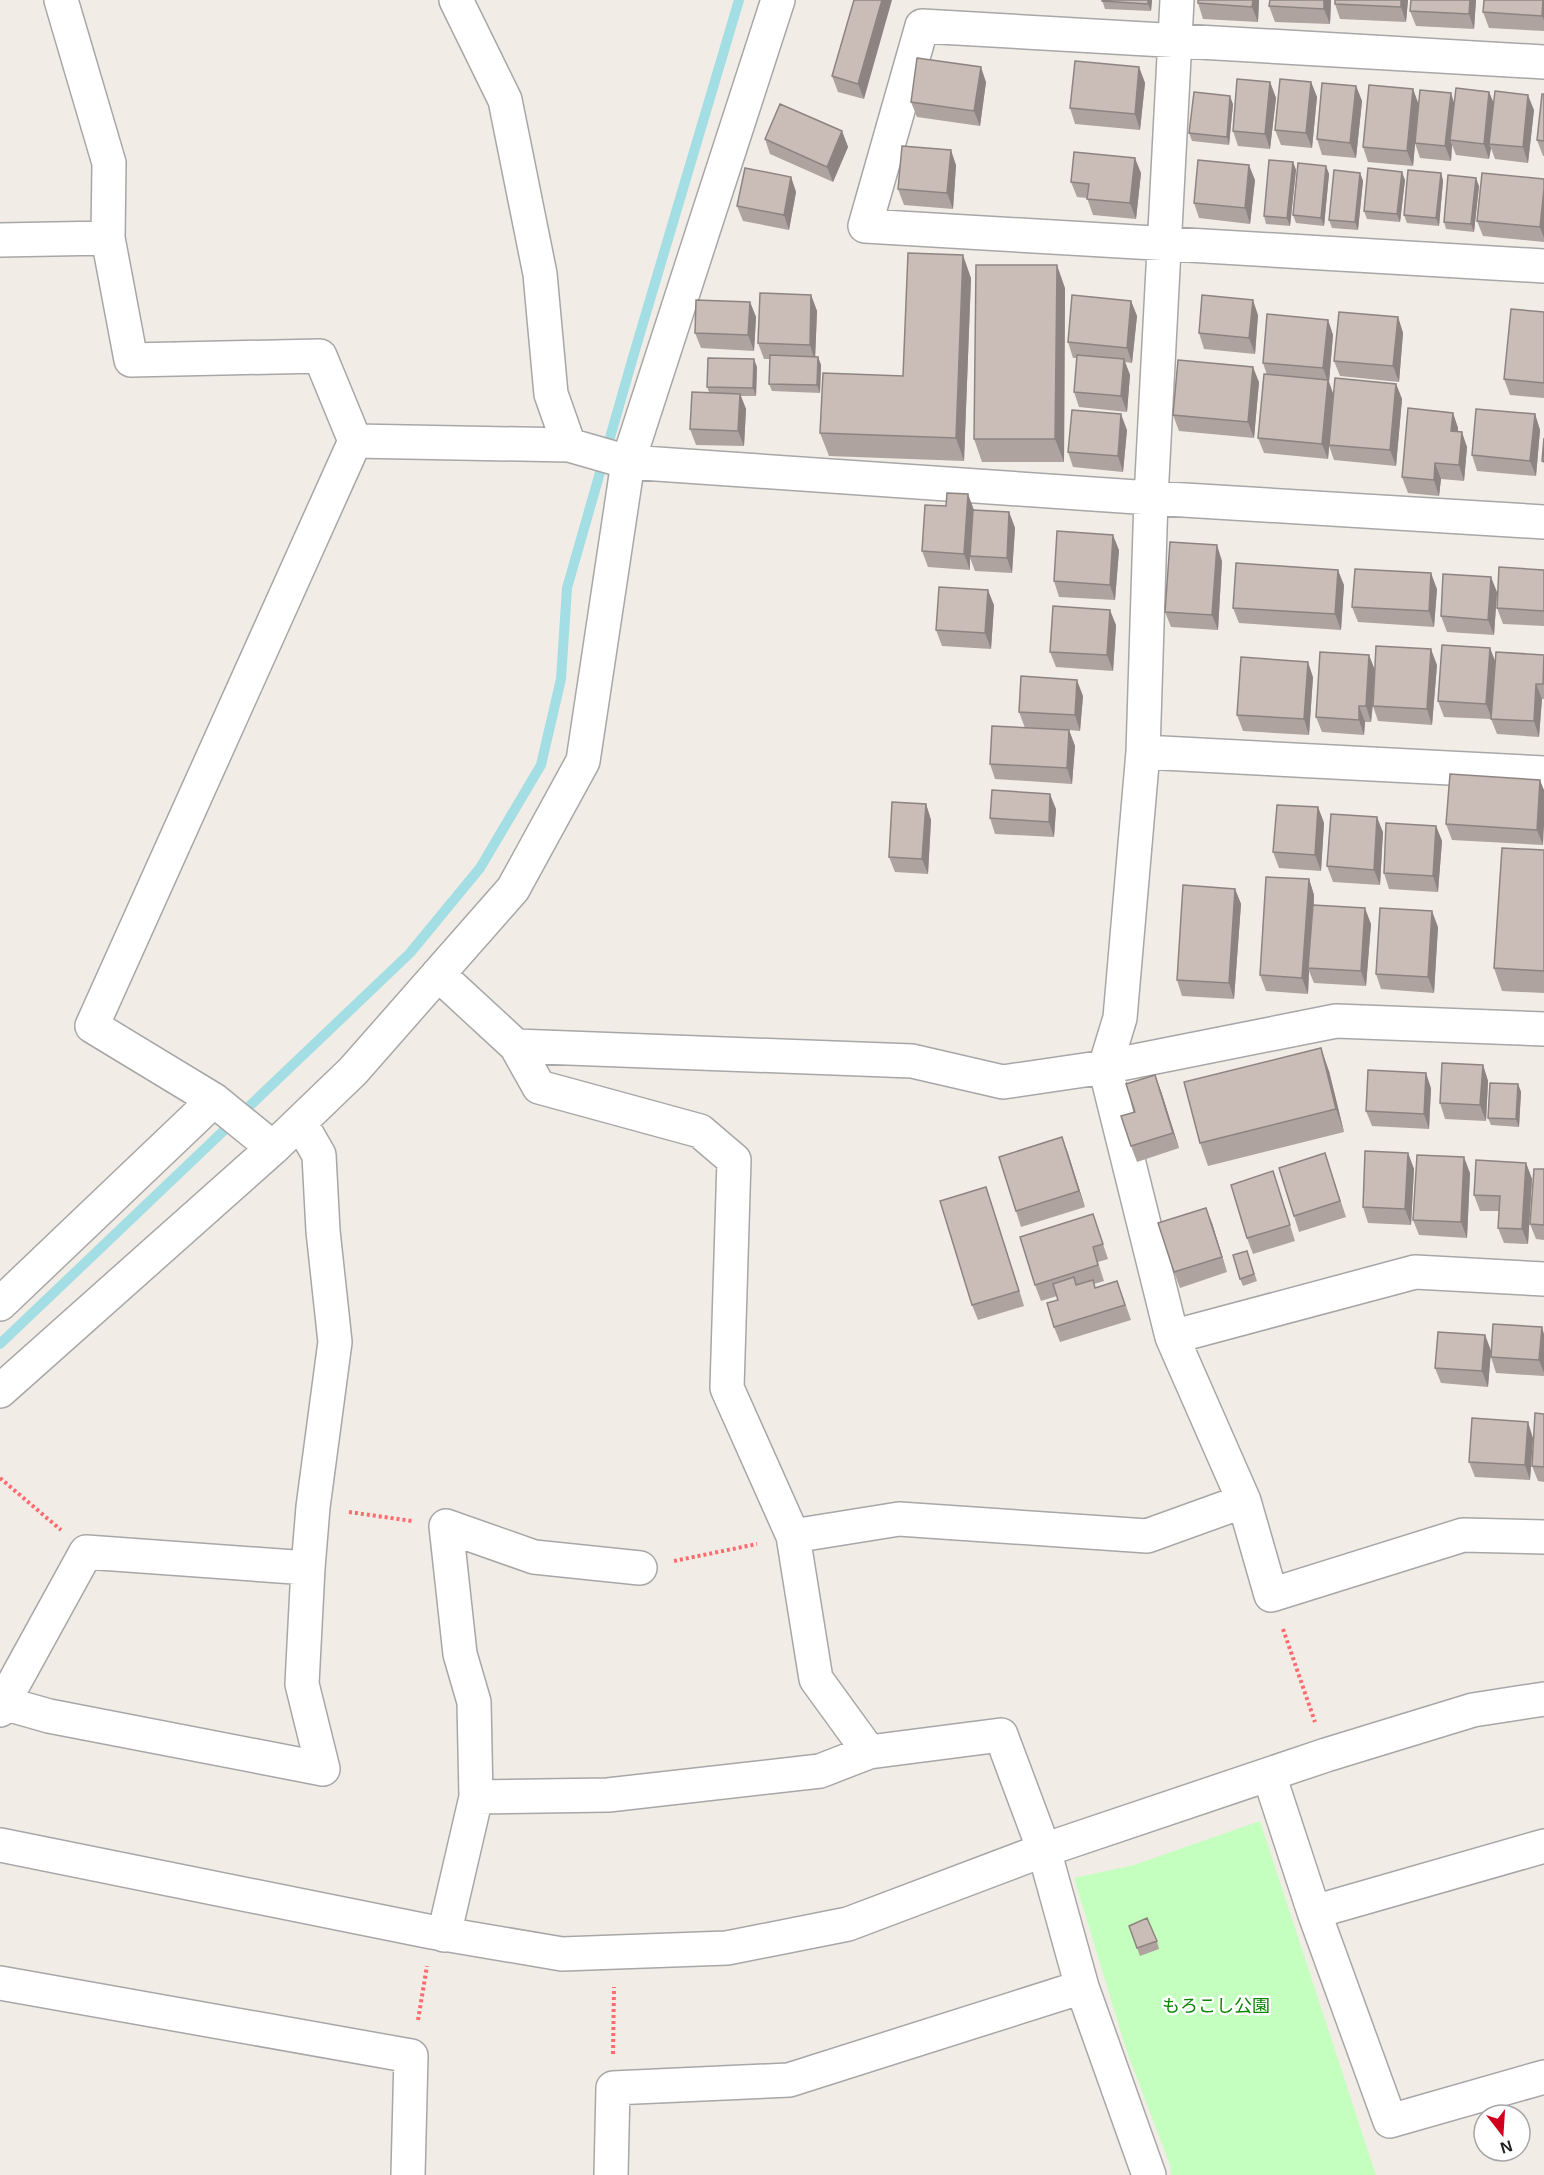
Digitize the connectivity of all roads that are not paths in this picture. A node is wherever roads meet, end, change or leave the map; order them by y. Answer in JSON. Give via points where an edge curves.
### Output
{"nodes":[{"id":1,"x":61,"y":0,"type":"edge"},
{"id":2,"x":456,"y":0,"type":"edge"},
{"id":3,"x":778,"y":0,"type":"edge"},
{"id":4,"x":1177,"y":0,"type":"edge"},
{"id":5,"x":1175,"y":40,"type":"junction"},
{"id":6,"x":1544,"y":62,"type":"edge"},
{"id":7,"x":108,"y":238,"type":"junction"},
{"id":8,"x":0,"y":240,"type":"edge"},
{"id":9,"x":1164,"y":244,"type":"junction"},
{"id":10,"x":1544,"y":266,"type":"edge"},
{"id":11,"x":355,"y":441,"type":"junction"},
{"id":12,"x":569,"y":445,"type":"junction"},
{"id":13,"x":628,"y":462,"type":"junction"},
{"id":14,"x":1151,"y":498,"type":"junction"},
{"id":15,"x":1544,"y":522,"type":"edge"},
{"id":16,"x":1143,"y":753,"type":"junction"},
{"id":17,"x":1544,"y":773,"type":"edge"},
{"id":18,"x":438,"y":974,"type":"junction"},
{"id":19,"x":1544,"y":1029,"type":"edge"},
{"id":20,"x":516,"y":1046,"type":"junction"},
{"id":21,"x":1105,"y":1067,"type":"junction"},
{"id":22,"x":214,"y":1101,"type":"junction"},
{"id":23,"x":300,"y":1122,"type":"junction"},
{"id":24,"x":273,"y":1148,"type":"junction"},
{"id":25,"x":1544,"y":1279,"type":"edge"},
{"id":26,"x":0,"y":1304,"type":"edge"},
{"id":27,"x":1172,"y":1337,"type":"junction"},
{"id":28,"x":1,"y":1388,"type":"edge"},
{"id":29,"x":1244,"y":1502,"type":"junction"},
{"id":30,"x":793,"y":1536,"type":"junction"},
{"id":31,"x":1544,"y":1537,"type":"edge"},
{"id":32,"x":308,"y":1568,"type":"junction"},
{"id":33,"x":640,"y":1568,"type":"road end"},
{"id":34,"x":1544,"y":1699,"type":"edge"},
{"id":35,"x":1,"y":1707,"type":"edge"},
{"id":36,"x":869,"y":1752,"type":"junction"},
{"id":37,"x":1269,"y":1775,"type":"junction"},
{"id":38,"x":476,"y":1797,"type":"junction"},
{"id":39,"x":0,"y":1845,"type":"edge"},
{"id":40,"x":1544,"y":1846,"type":"edge"},
{"id":41,"x":1044,"y":1850,"type":"junction"},
{"id":42,"x":1314,"y":1912,"type":"junction"},
{"id":43,"x":438,"y":1933,"type":"junction"},
{"id":44,"x":0,"y":1983,"type":"edge"},
{"id":45,"x":1082,"y":1987,"type":"junction"},
{"id":46,"x":1544,"y":2077,"type":"edge"},
{"id":47,"x":408,"y":2175,"type":"edge"},
{"id":48,"x":611,"y":2175,"type":"edge"},
{"id":49,"x":1149,"y":2175,"type":"edge"}],
"edges":[{"from":1,"to":7,"type":"street","via":[[109,163]]},
{"from":2,"to":12,"type":"street","via":[[505,100],[540,274],[551,394]]},
{"from":3,"to":13,"type":"street"},
{"from":4,"to":5,"type":"street"},
{"from":5,"to":6,"type":"street"},
{"from":5,"to":9,"type":"street"},
{"from":5,"to":9,"type":"street","via":[[922,26],[865,226]]},
{"from":7,"to":8,"type":"street"},
{"from":7,"to":11,"type":"street","via":[[131,360],[320,356]]},
{"from":9,"to":10,"type":"street"},
{"from":9,"to":14,"type":"street"},
{"from":11,"to":12,"type":"street"},
{"from":11,"to":22,"type":"street","via":[[92,1026]]},
{"from":12,"to":13,"type":"street"},
{"from":13,"to":14,"type":"street"},
{"from":13,"to":18,"type":"street","via":[[583,761],[513,889]]},
{"from":14,"to":15,"type":"street"},
{"from":14,"to":16,"type":"street"},
{"from":16,"to":17,"type":"street"},
{"from":16,"to":21,"type":"street","via":[[1120,1018]]},
{"from":18,"to":20,"type":"street"},
{"from":18,"to":23,"type":"street","via":[[354,1071]]},
{"from":19,"to":21,"type":"street","via":[[1336,1021]]},
{"from":20,"to":21,"type":"street","via":[[912,1061],[1002,1082]]},
{"from":20,"to":30,"type":"street","via":[[539,1087],[700,1131],[734,1160],[727,1389]]},
{"from":21,"to":27,"type":"street"},
{"from":22,"to":24,"type":"street"},
{"from":22,"to":26,"type":"street"},
{"from":23,"to":24,"type":"street"},
{"from":23,"to":32,"type":"street","via":[[319,1155],[335,1342]]},
{"from":24,"to":28,"type":"street"},
{"from":25,"to":27,"type":"street","via":[[1415,1272]]},
{"from":27,"to":29,"type":"street"},
{"from":29,"to":30,"type":"street","via":[[1148,1536],[899,1518]]},
{"from":29,"to":31,"type":"street","via":[[1271,1594],[1463,1535]]},
{"from":30,"to":36,"type":"street","via":[[816,1679]]},
{"from":32,"to":35,"type":"street","via":[[86,1552]]},
{"from":32,"to":35,"type":"street","via":[[302,1684],[323,1769]]},
{"from":33,"to":38,"type":"street","via":[[534,1557],[446,1526],[460,1654],[474,1702]]},
{"from":34,"to":37,"type":"street","via":[[1473,1710]]},
{"from":36,"to":38,"type":"street","via":[[820,1771],[608,1795]]},
{"from":36,"to":41,"type":"street","via":[[1001,1735]]},
{"from":37,"to":41,"type":"street"},
{"from":37,"to":42,"type":"street"},
{"from":38,"to":43,"type":"street"},
{"from":39,"to":43,"type":"street"},
{"from":40,"to":42,"type":"street"},
{"from":41,"to":43,"type":"street","via":[[848,1924],[727,1948],[562,1954]]},
{"from":41,"to":45,"type":"street"},
{"from":42,"to":46,"type":"street","via":[[1390,2121]]},
{"from":44,"to":47,"type":"street","via":[[411,2056]]},
{"from":45,"to":48,"type":"street","via":[[789,2080],[613,2088]]},
{"from":45,"to":49,"type":"street"}]}
